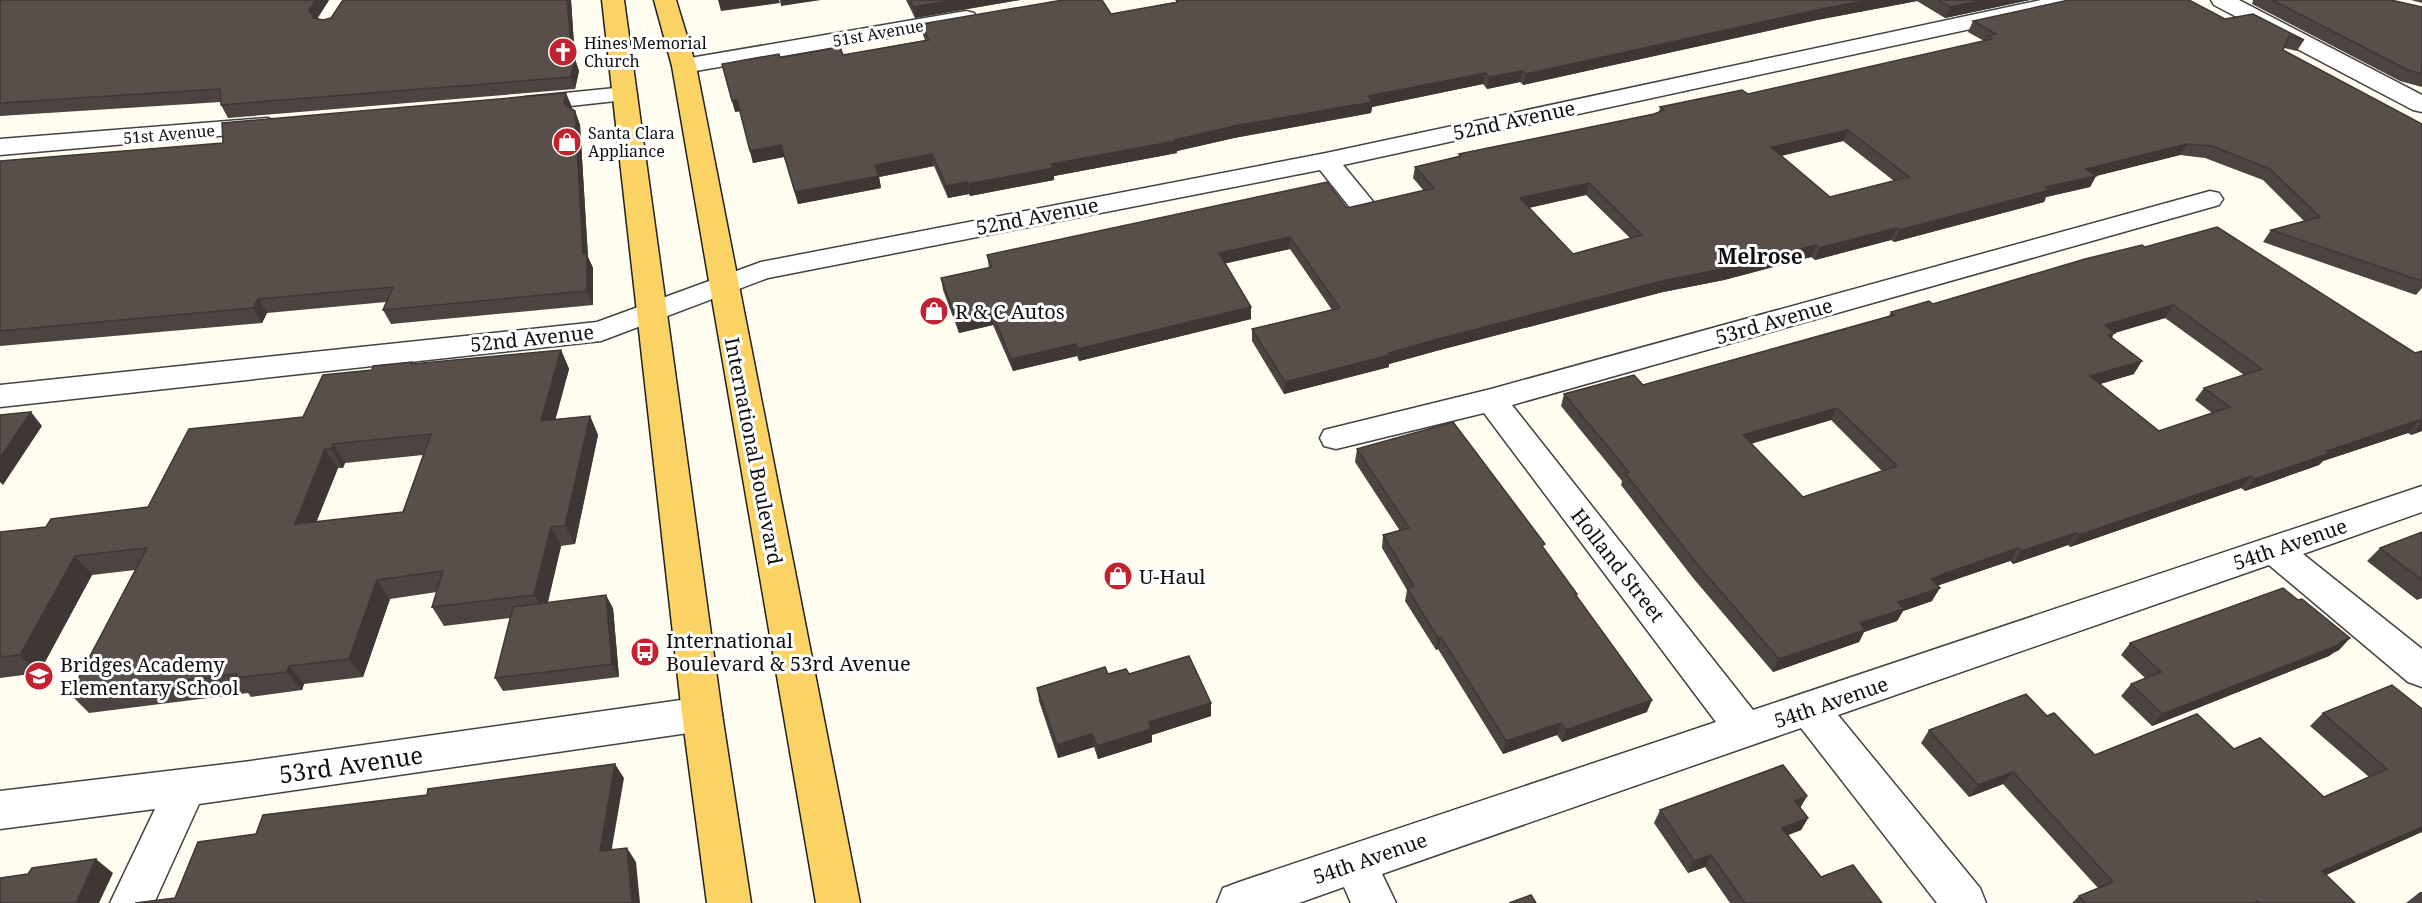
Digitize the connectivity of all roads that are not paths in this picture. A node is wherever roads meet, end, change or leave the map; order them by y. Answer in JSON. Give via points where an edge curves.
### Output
{"nodes":[{"id":1,"x":613,"y":0,"type":"edge"},
{"id":2,"x":665,"y":0,"type":"edge"},
{"id":3,"x":2072,"y":0,"type":"edge"},
{"id":4,"x":2222,"y":0,"type":"edge"},
{"id":5,"x":992,"y":14,"type":"edge"},
{"id":6,"x":684,"y":66,"type":"junction"},
{"id":7,"x":625,"y":94,"type":"junction"},
{"id":8,"x":2422,"y":105,"type":"edge"},
{"id":9,"x":502,"y":106,"type":"edge"},
{"id":10,"x":291,"y":124,"type":"edge"},
{"id":11,"x":0,"y":147,"type":"edge"},
{"id":12,"x":1326,"y":161,"type":"junction"},
{"id":13,"x":2210,"y":199,"type":"dead end"},
{"id":14,"x":1362,"y":204,"type":"edge"},
{"id":15,"x":724,"y":285,"type":"junction"},
{"id":16,"x":652,"y":312,"type":"junction"},
{"id":17,"x":0,"y":396,"type":"edge"},
{"id":18,"x":1491,"y":400,"type":"junction"},
{"id":19,"x":1336,"y":438,"type":"dead end"},
{"id":20,"x":2422,"y":498,"type":"edge"},
{"id":21,"x":2274,"y":550,"type":"junction"},
{"id":22,"x":2422,"y":671,"type":"edge"},
{"id":23,"x":1809,"y":709,"type":"junction"},
{"id":24,"x":702,"y":714,"type":"junction"},
{"id":25,"x":1746,"y":731,"type":"junction"},
{"id":26,"x":186,"y":787,"type":"junction"},
{"id":27,"x":0,"y":810,"type":"edge"},
{"id":28,"x":1354,"y":863,"type":"junction"},
{"id":29,"x":132,"y":903,"type":"edge"},
{"id":30,"x":729,"y":903,"type":"edge"},
{"id":31,"x":838,"y":903,"type":"edge"},
{"id":32,"x":1239,"y":903,"type":"edge"},
{"id":33,"x":1374,"y":903,"type":"edge"},
{"id":34,"x":1964,"y":903,"type":"edge"}],
"edges":[{"from":1,"to":7,"type":"main road"},
{"from":2,"to":6,"type":"main road","name":"International Boulevard"},
{"from":3,"to":12,"type":"street","name":"52nd Avenue"},
{"from":4,"to":8,"type":"street"},
{"from":5,"to":6,"type":"street","name":"51st Avenue","via":[[876,24]]},
{"from":6,"to":15,"type":"main road","name":"International Boulevard"},
{"from":7,"to":9,"type":"street"},
{"from":7,"to":16,"type":"main road"},
{"from":10,"to":11,"type":"street","name":"51st Avenue"},
{"from":12,"to":14,"type":"street"},
{"from":12,"to":15,"type":"street","name":"52nd Avenue","via":[[761,271]]},
{"from":13,"to":18,"type":"street","name":"53rd Avenue"},
{"from":15,"to":16,"type":"street","name":"52nd Avenue"},
{"from":15,"to":31,"type":"main road","name":"International Boulevard"},
{"from":16,"to":17,"type":"street","name":"52nd Avenue","via":[[601,331]]},
{"from":16,"to":24,"type":"main road"},
{"from":18,"to":19,"type":"street","name":"53rd Avenue"},
{"from":18,"to":25,"type":"street","name":"Holland Street"},
{"from":20,"to":21,"type":"street","name":"54th Avenue"},
{"from":21,"to":22,"type":"street"},
{"from":21,"to":23,"type":"street","name":"54th Avenue"},
{"from":23,"to":25,"type":"street","name":"54th Avenue"},
{"from":23,"to":34,"type":"street"},
{"from":24,"to":26,"type":"street","name":"53rd Avenue"},
{"from":24,"to":30,"type":"main road"},
{"from":25,"to":28,"type":"street","name":"54th Avenue"},
{"from":26,"to":27,"type":"street","name":"53rd Avenue"},
{"from":26,"to":29,"type":"street"},
{"from":28,"to":32,"type":"street","name":"54th Avenue"},
{"from":28,"to":33,"type":"street"}]}
